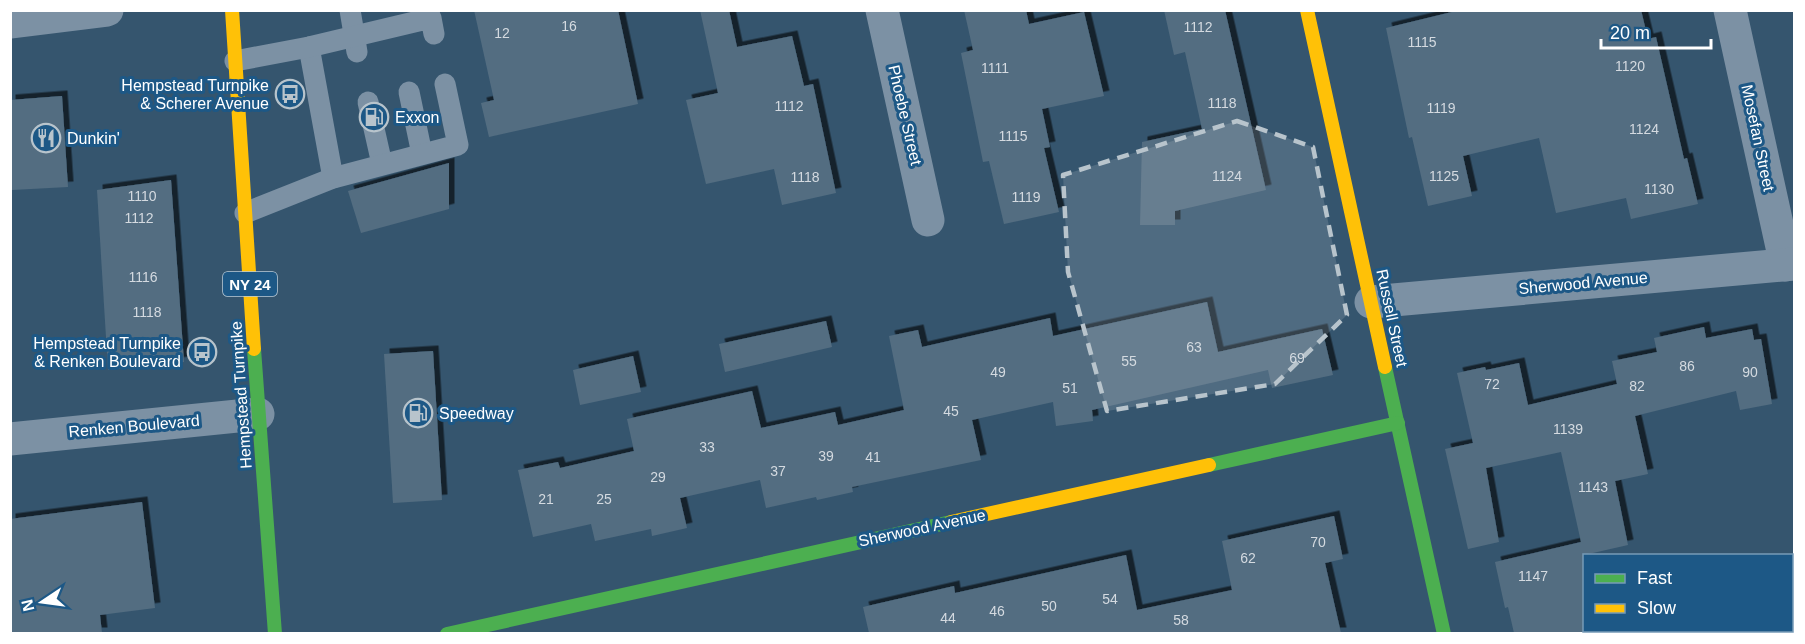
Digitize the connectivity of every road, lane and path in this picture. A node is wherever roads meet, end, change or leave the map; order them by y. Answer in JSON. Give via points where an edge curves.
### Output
{"nodes":[{"id":1,"x":107,"y":10,"type":"edge"},
{"id":2,"x":232,"y":10,"type":"edge"},
{"id":3,"x":350,"y":10,"type":"edge"},
{"id":4,"x":882,"y":10,"type":"edge"},
{"id":5,"x":1307,"y":10,"type":"edge"},
{"id":6,"x":1730,"y":10,"type":"edge"},
{"id":7,"x":10,"y":22,"type":"edge"},
{"id":8,"x":434,"y":34,"type":"dead end"},
{"id":9,"x":355,"y":44,"type":"junction"},
{"id":10,"x":309,"y":47,"type":"junction"},
{"id":11,"x":235,"y":61,"type":"junction"},
{"id":12,"x":446,"y":84,"type":"dead end"},
{"id":13,"x":409,"y":92,"type":"dead end"},
{"id":14,"x":368,"y":102,"type":"dead end"},
{"id":15,"x":422,"y":154,"type":"junction"},
{"id":16,"x":382,"y":164,"type":"junction"},
{"id":17,"x":333,"y":178,"type":"junction"},
{"id":18,"x":245,"y":213,"type":"junction"},
{"id":19,"x":928,"y":220,"type":"dead end"},
{"id":20,"x":1790,"y":264,"type":"edge"},
{"id":21,"x":1371,"y":302,"type":"junction"},
{"id":22,"x":258,"y":414,"type":"junction"},
{"id":23,"x":1398,"y":423,"type":"junction"},
{"id":24,"x":10,"y":440,"type":"edge"},
{"id":25,"x":275,"y":633,"type":"edge"},
{"id":26,"x":447,"y":633,"type":"edge"},
{"id":27,"x":1444,"y":633,"type":"edge"}],
"edges":[{"from":1,"to":7,"type":"street"},
{"from":2,"to":11,"type":"street","name":"Hempstead Turnpike","number":"NY 24"},
{"from":3,"to":9,"type":"lane"},
{"from":4,"to":19,"type":"street","name":"Phoebe Street"},
{"from":5,"to":21,"type":"street","name":"Russell Street"},
{"from":6,"to":20,"type":"street","name":"Mosefan Street"},
{"from":8,"to":9,"type":"lane","via":[[431,18],[397,34]]},
{"from":9,"to":10,"type":"lane"},
{"from":10,"to":11,"type":"lane"},
{"from":10,"to":17,"type":"lane"},
{"from":11,"to":18,"type":"street","name":"Hempstead Turnpike","number":"NY 24"},
{"from":12,"to":15,"type":"lane","via":[[458,145]]},
{"from":13,"to":15,"type":"lane"},
{"from":14,"to":16,"type":"lane"},
{"from":15,"to":16,"type":"lane"},
{"from":16,"to":17,"type":"lane"},
{"from":17,"to":18,"type":"lane"},
{"from":18,"to":22,"type":"street","name":"Hempstead Turnpike","number":"NY 24"},
{"from":20,"to":21,"type":"street","name":"Sherwood Avenue"},
{"from":21,"to":23,"type":"street","name":"Russell Street"},
{"from":22,"to":24,"type":"street","name":"Renken Boulevard"},
{"from":22,"to":25,"type":"street","name":"Hempstead Turnpike","number":"NY 24"},
{"from":23,"to":26,"type":"street","name":"Sherwood Avenue"},
{"from":23,"to":27,"type":"street","name":"Russell Street"}]}
